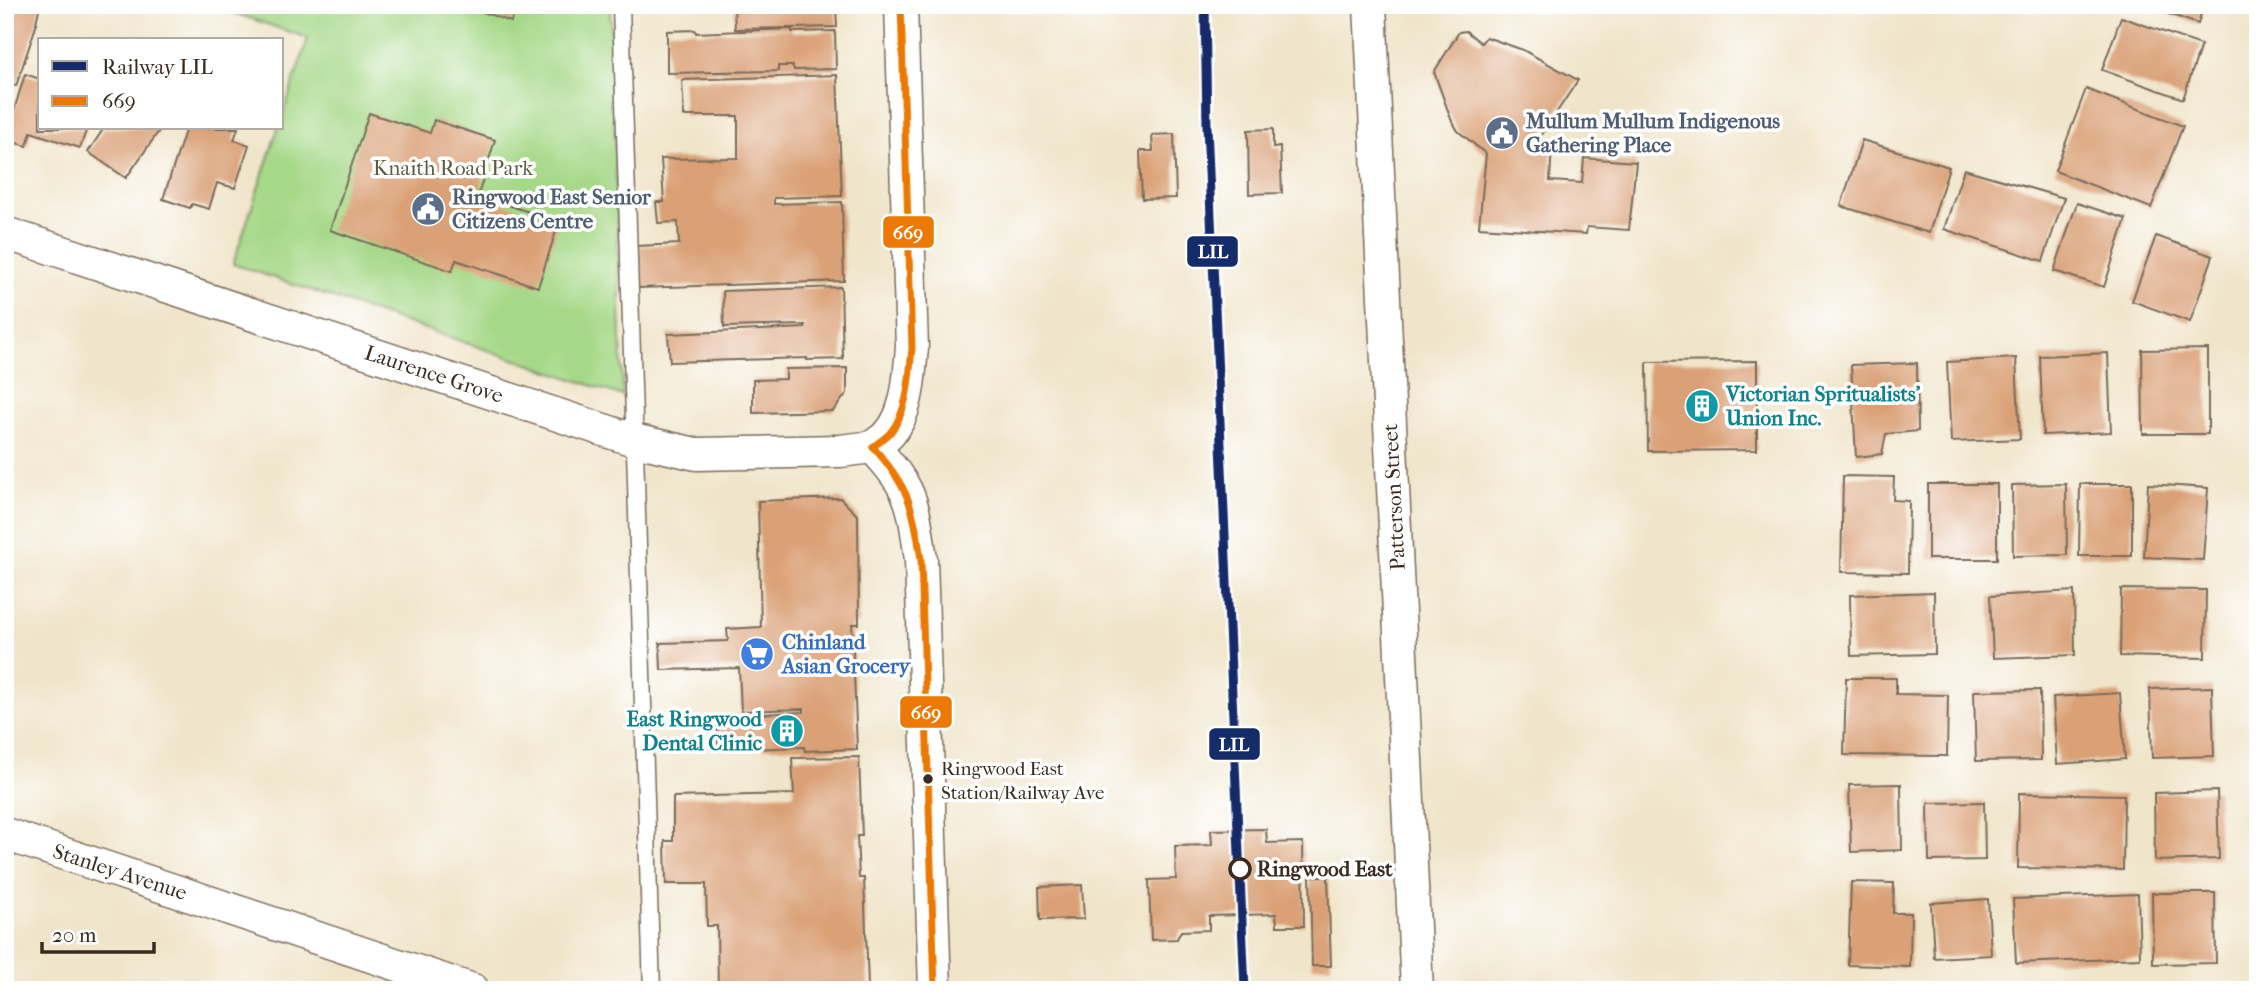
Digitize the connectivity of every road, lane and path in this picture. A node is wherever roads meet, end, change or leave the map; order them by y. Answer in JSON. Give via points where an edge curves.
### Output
{"nodes":[{"id":1,"x":621,"y":5,"type":"edge"},
{"id":2,"x":901,"y":5,"type":"edge"},
{"id":3,"x":1370,"y":5,"type":"edge"},
{"id":4,"x":5,"y":233,"type":"edge"},
{"id":5,"x":634,"y":440,"type":"junction"},
{"id":6,"x":873,"y":447,"type":"junction"},
{"id":7,"x":5,"y":834,"type":"edge"},
{"id":8,"x":473,"y":990,"type":"edge"},
{"id":9,"x":652,"y":990,"type":"edge"},
{"id":10,"x":934,"y":990,"type":"edge"},
{"id":11,"x":1417,"y":990,"type":"edge"}],
"edges":[{"from":1,"to":5,"type":"lane"},
{"from":2,"to":6,"type":"street","via":[[912,348],[902,411],[890,433]]},
{"from":3,"to":11,"type":"street","name":"Patterson Street"},
{"from":4,"to":5,"type":"street","name":"Laurence Grove"},
{"from":5,"to":6,"type":"street","name":"Laurence Grove","via":[[695,454],[840,452]]},
{"from":5,"to":9,"type":"lane"},
{"from":6,"to":10,"type":"street","via":[[911,498],[921,560]]},
{"from":7,"to":8,"type":"street","name":"Stanley Avenue"}]}
